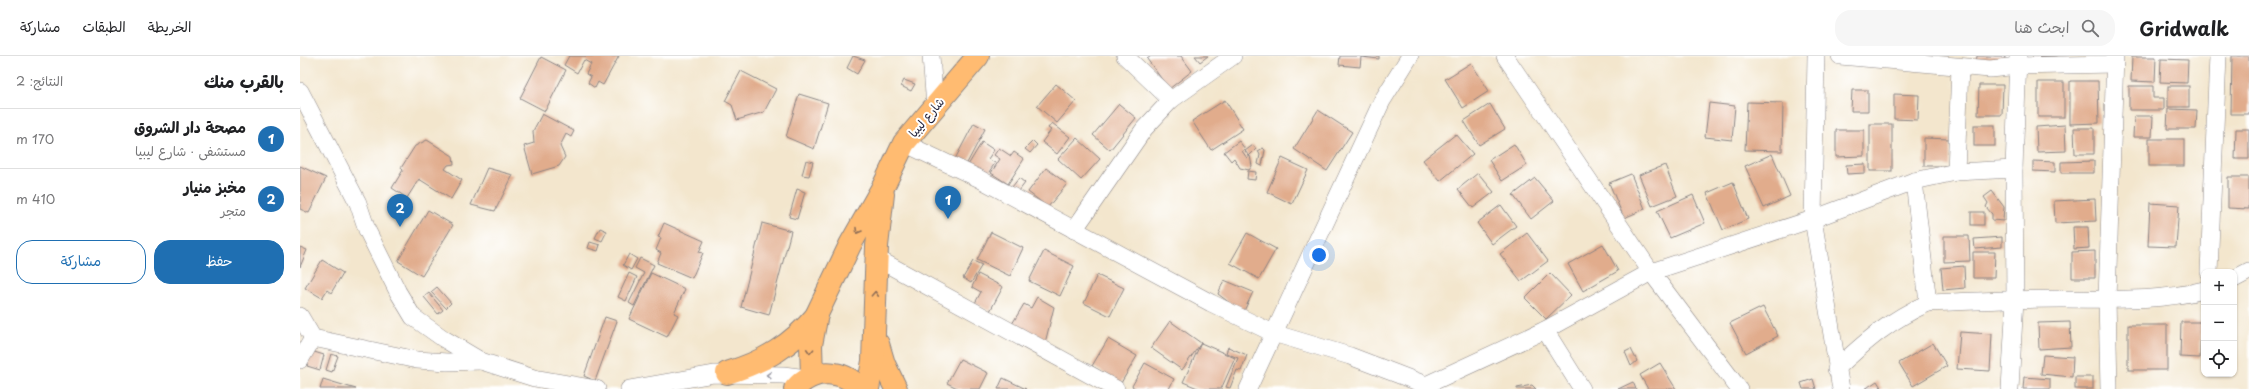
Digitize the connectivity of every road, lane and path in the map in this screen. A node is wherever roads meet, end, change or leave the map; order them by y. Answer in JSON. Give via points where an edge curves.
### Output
{"nodes":[{"id":1,"x":931,"y":56,"type":"edge"},
{"id":2,"x":978,"y":56,"type":"edge"},
{"id":3,"x":1125,"y":56,"type":"edge"},
{"id":4,"x":1233,"y":56,"type":"edge"},
{"id":5,"x":1410,"y":56,"type":"edge"},
{"id":6,"x":1505,"y":56,"type":"edge"},
{"id":7,"x":1816,"y":56,"type":"edge"},
{"id":8,"x":1840,"y":56,"type":"edge"},
{"id":9,"x":2218,"y":56,"type":"edge"},
{"id":10,"x":2115,"y":60,"type":"edge"},
{"id":11,"x":2018,"y":61,"type":"edge"},
{"id":12,"x":1960,"y":67,"type":"junction"},
{"id":13,"x":300,"y":91,"type":"edge"},
{"id":14,"x":1171,"y":100,"type":"junction"},
{"id":15,"x":935,"y":106,"type":"junction"},
{"id":16,"x":304,"y":114,"type":"edge"},
{"id":17,"x":904,"y":143,"type":"junction"},
{"id":18,"x":2014,"y":169,"type":"junction"},
{"id":19,"x":1956,"y":172,"type":"junction"},
{"id":20,"x":1914,"y":181,"type":"junction"},
{"id":21,"x":884,"y":185,"type":"junction"},
{"id":22,"x":1813,"y":219,"type":"junction"},
{"id":23,"x":1074,"y":230,"type":"junction"},
{"id":24,"x":876,"y":258,"type":"junction"},
{"id":25,"x":2209,"y":269,"type":"edge"},
{"id":26,"x":2249,"y":271,"type":"edge"},
{"id":27,"x":1651,"y":272,"type":"junction"},
{"id":28,"x":2237,"y":277,"type":"edge"},
{"id":29,"x":2201,"y":291,"type":"edge"},
{"id":30,"x":2107,"y":298,"type":"junction"},
{"id":31,"x":2015,"y":299,"type":"junction"},
{"id":32,"x":1928,"y":303,"type":"junction"},
{"id":33,"x":817,"y":314,"type":"junction"},
{"id":34,"x":300,"y":316,"type":"edge"},
{"id":35,"x":874,"y":317,"type":"junction"},
{"id":36,"x":1545,"y":330,"type":"junction"},
{"id":37,"x":1273,"y":333,"type":"junction"},
{"id":38,"x":313,"y":338,"type":"junction"},
{"id":39,"x":300,"y":360,"type":"edge"},
{"id":40,"x":481,"y":361,"type":"junction"},
{"id":41,"x":1836,"y":369,"type":"junction"},
{"id":42,"x":727,"y":373,"type":"junction"},
{"id":43,"x":805,"y":381,"type":"edge"},
{"id":44,"x":531,"y":383,"type":"edge"},
{"id":45,"x":1427,"y":387,"type":"edge"},
{"id":46,"x":597,"y":389,"type":"edge"},
{"id":47,"x":629,"y":389,"type":"edge"},
{"id":48,"x":861,"y":389,"type":"edge"},
{"id":49,"x":868,"y":389,"type":"edge"},
{"id":50,"x":896,"y":389,"type":"edge"},
{"id":51,"x":1116,"y":389,"type":"edge"},
{"id":52,"x":1248,"y":389,"type":"edge"},
{"id":53,"x":1582,"y":389,"type":"edge"},
{"id":54,"x":1739,"y":389,"type":"edge"},
{"id":55,"x":1841,"y":389,"type":"edge"},
{"id":56,"x":2010,"y":389,"type":"edge"},
{"id":57,"x":2109,"y":389,"type":"edge"}],
"edges":[{"from":1,"to":15,"type":"street"},
{"from":2,"to":15,"type":"main road","name":"شارع ليبيا"},
{"from":3,"to":14,"type":"street"},
{"from":4,"to":14,"type":"street"},
{"from":5,"to":37,"type":"street","via":[[1382,101]]},
{"from":6,"to":27,"type":"street"},
{"from":7,"to":22,"type":"street"},
{"from":8,"to":12,"type":"street"},
{"from":9,"to":25,"type":"street"},
{"from":10,"to":11,"type":"street"},
{"from":10,"to":30,"type":"street"},
{"from":11,"to":12,"type":"street","via":[[1990,69]]},
{"from":11,"to":18,"type":"street"},
{"from":12,"to":19,"type":"street"},
{"from":13,"to":16,"type":"street"},
{"from":14,"to":23,"type":"street","via":[[1144,129]]},
{"from":15,"to":17,"type":"main road","name":"شارع ليبيا"},
{"from":16,"to":40,"type":"street","via":[[358,203],[367,230],[392,281],[414,317]]},
{"from":17,"to":21,"type":"main road","name":"شارع ليبيا"},
{"from":17,"to":23,"type":"street","via":[[978,178]]},
{"from":18,"to":19,"type":"street"},
{"from":18,"to":31,"type":"street"},
{"from":19,"to":20,"type":"street"},
{"from":20,"to":22,"type":"street"},
{"from":20,"to":32,"type":"street"},
{"from":21,"to":24,"type":"main road"},
{"from":21,"to":33,"type":"main road","name":"شارع ليبيا","one_way":true,"via":[[850,245]]},
{"from":22,"to":27,"type":"street"},
{"from":22,"to":41,"type":"street"},
{"from":23,"to":37,"type":"street"},
{"from":35,"to":24,"type":"main road","one_way":true},
{"from":24,"to":51,"type":"street"},
{"from":26,"to":28,"type":"street"},
{"from":27,"to":36,"type":"street"},
{"from":27,"to":54,"type":"street"},
{"from":29,"to":30,"type":"street","via":[[2149,300]]},
{"from":30,"to":31,"type":"street"},
{"from":30,"to":57,"type":"street"},
{"from":31,"to":32,"type":"street"},
{"from":31,"to":56,"type":"street"},
{"from":32,"to":41,"type":"street","via":[[1906,313],[1871,336]]},
{"from":33,"to":42,"type":"main road","via":[[803,331],[781,350],[749,367]]},
{"from":33,"to":43,"type":"main road","one_way":true},
{"from":34,"to":38,"type":"street"},
{"from":35,"to":49,"type":"main road","via":[[873,361]]},
{"from":35,"to":50,"type":"main road","via":[[877,341],[884,364]]},
{"from":36,"to":45,"type":"street"},
{"from":36,"to":53,"type":"street"},
{"from":37,"to":45,"type":"street","via":[[1350,356]]},
{"from":37,"to":52,"type":"street"},
{"from":38,"to":39,"type":"street"},
{"from":38,"to":40,"type":"street","via":[[417,360]]},
{"from":40,"to":44,"type":"street"},
{"from":41,"to":55,"type":"street"},
{"from":43,"to":42,"type":"street","one_way":true},
{"from":42,"to":47,"type":"street","via":[[687,377]]},
{"from":43,"to":48,"type":"main road","via":[[825,373],[839,374]]},
{"from":44,"to":46,"type":"street"}]}
